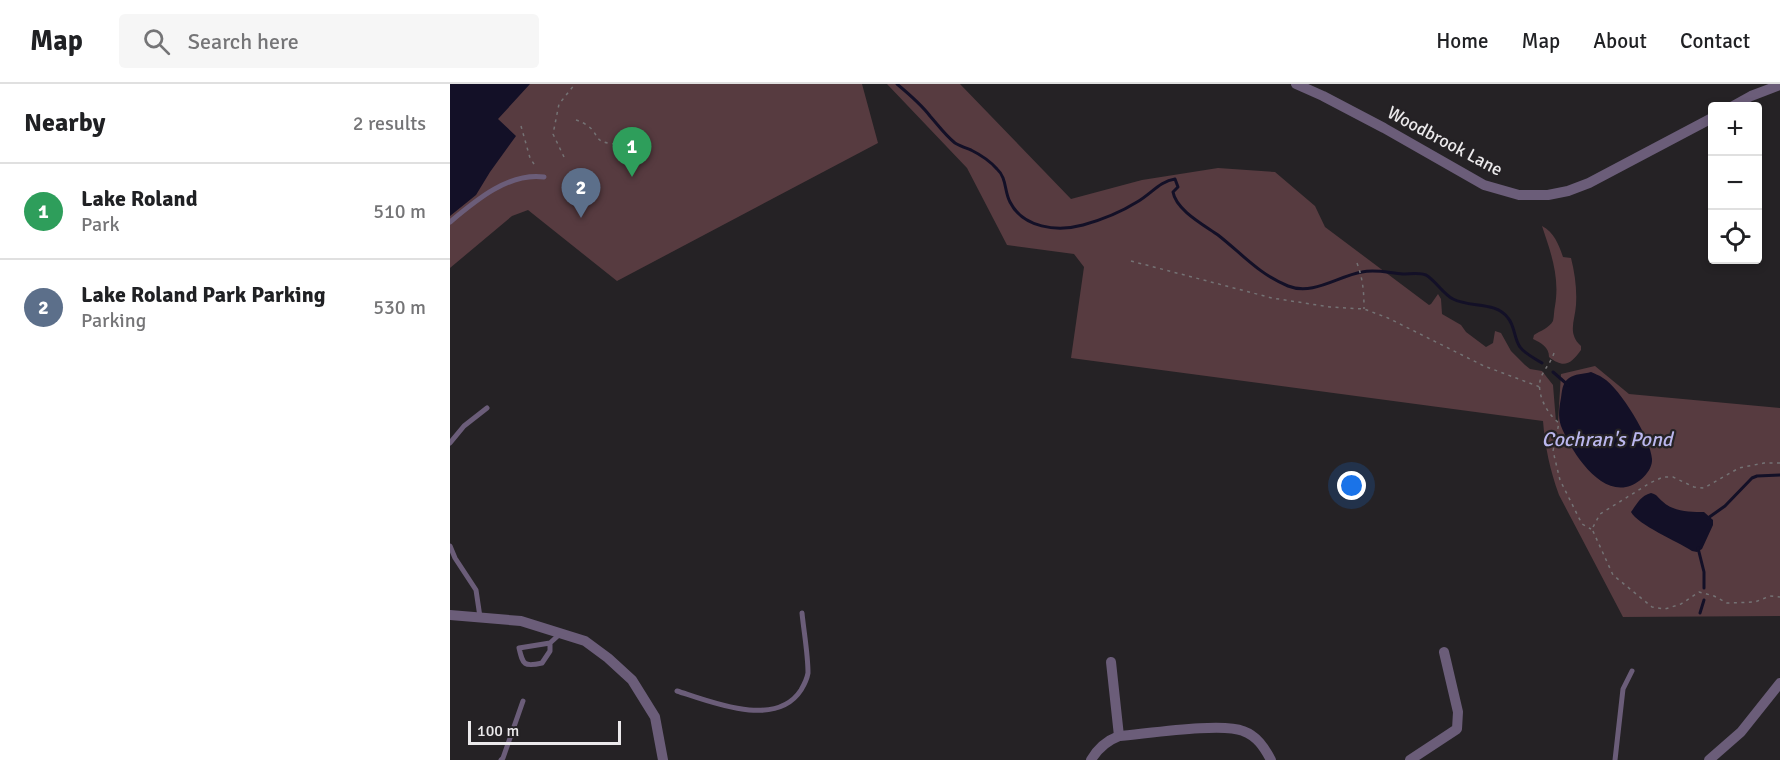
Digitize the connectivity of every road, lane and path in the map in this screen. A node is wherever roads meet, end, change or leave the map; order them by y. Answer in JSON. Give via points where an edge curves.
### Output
{"nodes":[{"id":1,"x":575,"y":84,"type":"edge"},
{"id":2,"x":1296,"y":84,"type":"edge"},
{"id":3,"x":1780,"y":86,"type":"edge"},
{"id":4,"x":1740,"y":102,"type":"edge"},
{"id":5,"x":576,"y":120,"type":"dead end"},
{"id":6,"x":1708,"y":121,"type":"edge"},
{"id":7,"x":522,"y":126,"type":"dead end"},
{"id":8,"x":618,"y":144,"type":"dead end"},
{"id":9,"x":564,"y":157,"type":"dead end"},
{"id":10,"x":533,"y":175,"type":"junction"},
{"id":11,"x":544,"y":177,"type":"dead end"},
{"id":12,"x":450,"y":222,"type":"edge"},
{"id":13,"x":1131,"y":261,"type":"dead end"},
{"id":14,"x":1357,"y":263,"type":"dead end"},
{"id":15,"x":1364,"y":309,"type":"junction"},
{"id":16,"x":1554,"y":353,"type":"dead end"},
{"id":17,"x":1540,"y":387,"type":"junction"},
{"id":18,"x":487,"y":408,"type":"dead end"},
{"id":19,"x":450,"y":443,"type":"edge"},
{"id":20,"x":1780,"y":463,"type":"edge"},
{"id":21,"x":1592,"y":529,"type":"junction"},
{"id":22,"x":450,"y":546,"type":"edge"},
{"id":23,"x":1780,"y":597,"type":"edge"},
{"id":24,"x":802,"y":613,"type":"dead end"},
{"id":25,"x":450,"y":615,"type":"edge"},
{"id":26,"x":480,"y":617,"type":"junction"},
{"id":27,"x":561,"y":633,"type":"junction"},
{"id":28,"x":550,"y":643,"type":"junction"},
{"id":29,"x":1444,"y":652,"type":"dead end"},
{"id":30,"x":1111,"y":662,"type":"dead end"},
{"id":31,"x":1632,"y":671,"type":"dead end"},
{"id":32,"x":1780,"y":683,"type":"edge"},
{"id":33,"x":677,"y":692,"type":"dead end"},
{"id":34,"x":523,"y":701,"type":"dead end"},
{"id":35,"x":1119,"y":736,"type":"junction"},
{"id":36,"x":505,"y":754,"type":"junction"},
{"id":37,"x":501,"y":760,"type":"edge"},
{"id":38,"x":512,"y":760,"type":"edge"},
{"id":39,"x":663,"y":760,"type":"edge"},
{"id":40,"x":1092,"y":760,"type":"edge"},
{"id":41,"x":1271,"y":760,"type":"edge"},
{"id":42,"x":1410,"y":760,"type":"edge"},
{"id":43,"x":1615,"y":760,"type":"edge"},
{"id":44,"x":1709,"y":760,"type":"edge"}],
"edges":[{"from":1,"to":9,"type":"path","via":[[559,104],[553,134]]},
{"from":2,"to":6,"type":"street","name":"Woodbrook Lane","via":[[1484,185],[1519,195],[1548,195],[1589,183]]},
{"from":3,"to":4,"type":"street"},
{"from":5,"to":8,"type":"path","via":[[586,124],[599,140]]},
{"from":7,"to":10,"type":"path","via":[[530,158],[536,166]]},
{"from":10,"to":11,"type":"lane"},
{"from":10,"to":12,"type":"lane","via":[[518,178],[483,196]]},
{"from":13,"to":15,"type":"path","via":[[1272,298]]},
{"from":14,"to":15,"type":"path","via":[[1365,289]]},
{"from":15,"to":17,"type":"path","via":[[1484,366]]},
{"from":16,"to":17,"type":"path","via":[[1541,376]]},
{"from":17,"to":21,"type":"path","via":[[1550,416],[1559,423],[1553,451],[1560,480],[1582,524]]},
{"from":18,"to":19,"type":"lane"},
{"from":20,"to":21,"type":"path","via":[[1739,468],[1704,488],[1663,477],[1600,514]]},
{"from":21,"to":23,"type":"path","via":[[1613,575],[1652,607],[1665,609],[1681,604],[1699,592],[1727,603]]},
{"from":22,"to":26,"type":"lane","via":[[476,591]]},
{"from":24,"to":33,"type":"lane","via":[[808,675],[796,697],[784,706],[752,710]]},
{"from":25,"to":26,"type":"street"},
{"from":26,"to":27,"type":"street","via":[[521,621]]},
{"from":27,"to":28,"type":"lane"},
{"from":27,"to":39,"type":"street","via":[[585,641],[632,681],[655,717]]},
{"from":28,"to":28,"type":"lane","via":[[519,648],[524,664],[542,663]]},
{"from":29,"to":42,"type":"street","via":[[1458,712],[1457,729]]},
{"from":30,"to":35,"type":"street"},
{"from":31,"to":43,"type":"lane","via":[[1623,689]]},
{"from":32,"to":44,"type":"street","via":[[1741,732]]},
{"from":34,"to":36,"type":"lane"},
{"from":35,"to":40,"type":"street","via":[[1100,748]]},
{"from":35,"to":41,"type":"street","via":[[1241,729],[1257,740]]},
{"from":36,"to":37,"type":"lane"},
{"from":36,"to":38,"type":"lane"}]}
